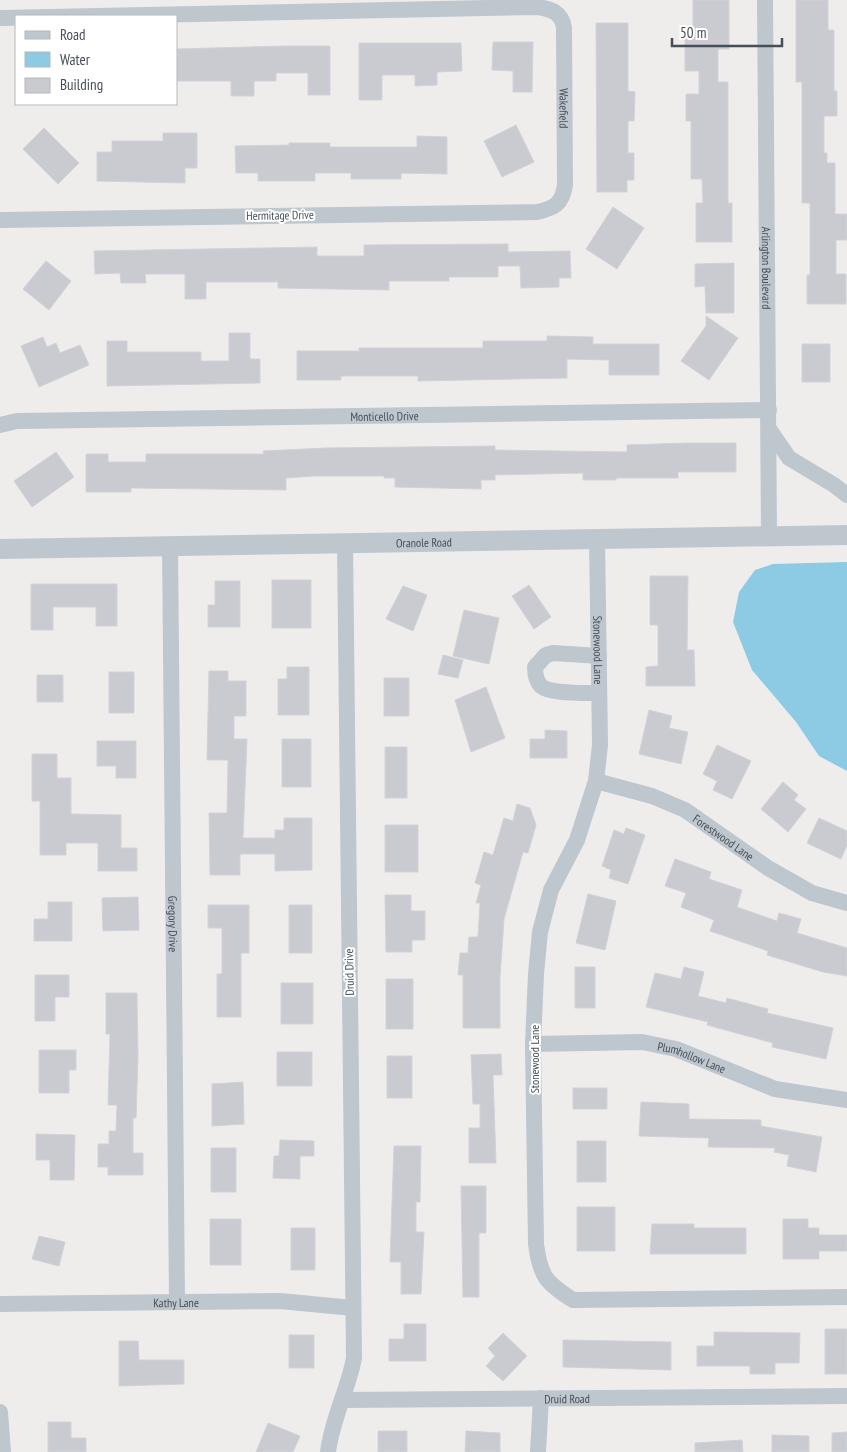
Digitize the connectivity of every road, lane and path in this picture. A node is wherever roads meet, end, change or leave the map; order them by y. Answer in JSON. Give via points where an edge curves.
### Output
{"nodes":[{"id":1,"x":765,"y":0,"type":"edge"},
{"id":2,"x":146,"y":15,"type":"edge"},
{"id":3,"x":0,"y":18,"type":"edge"},
{"id":4,"x":15,"y":18,"type":"edge"},
{"id":5,"x":559,"y":204,"type":"joint"},
{"id":6,"x":0,"y":220,"type":"edge"},
{"id":7,"x":769,"y":410,"type":"junction"},
{"id":8,"x":0,"y":425,"type":"edge"},
{"id":9,"x":769,"y":430,"type":"junction"},
{"id":10,"x":847,"y":495,"type":"edge"},
{"id":11,"x":847,"y":535,"type":"edge"},
{"id":12,"x":769,"y":536,"type":"junction"},
{"id":13,"x":597,"y":539,"type":"junction"},
{"id":14,"x":345,"y":543,"type":"junction"},
{"id":15,"x":170,"y":545,"type":"junction"},
{"id":16,"x":0,"y":549,"type":"edge"},
{"id":17,"x":599,"y":656,"type":"junction"},
{"id":18,"x":599,"y":694,"type":"junction"},
{"id":19,"x":596,"y":781,"type":"junction"},
{"id":20,"x":847,"y":903,"type":"edge"},
{"id":21,"x":533,"y":1044,"type":"junction"},
{"id":22,"x":847,"y":1100,"type":"edge"},
{"id":23,"x":847,"y":1297,"type":"edge"},
{"id":24,"x":176,"y":1302,"type":"junction"},
{"id":25,"x":0,"y":1304,"type":"edge"},
{"id":26,"x":352,"y":1308,"type":"junction"},
{"id":27,"x":847,"y":1396,"type":"edge"},
{"id":28,"x":541,"y":1398,"type":"junction"},
{"id":29,"x":342,"y":1400,"type":"junction"},
{"id":30,"x":0,"y":1412,"type":"edge"},
{"id":31,"x":4,"y":1452,"type":"edge"},
{"id":32,"x":328,"y":1452,"type":"edge"},
{"id":33,"x":538,"y":1452,"type":"edge"}],
"edges":[{"from":1,"to":7,"type":"street","name":"Arlington Boulevard"},
{"from":2,"to":5,"type":"street","name":"Wakefield","via":[[536,7],[557,12],[564,28],[565,185]]},
{"from":3,"to":4,"type":"street","name":"Wakefield"},
{"from":5,"to":6,"type":"street","name":"Hermitage Drive","via":[[537,212]]},
{"from":7,"to":8,"type":"street","name":"Monticello Drive","via":[[16,421]]},
{"from":7,"to":9,"type":"street","name":"Arlington Boulevard"},
{"from":9,"to":10,"type":"street","via":[[789,458]]},
{"from":9,"to":12,"type":"street","name":"Arlington Boulevard"},
{"from":11,"to":12,"type":"street","name":"Oranole Road"},
{"from":12,"to":13,"type":"street","name":"Oranole Road"},
{"from":13,"to":14,"type":"street","name":"Oranole Road"},
{"from":13,"to":17,"type":"street","name":"Stonewood Lane"},
{"from":14,"to":15,"type":"street","name":"Oranole Road"},
{"from":14,"to":26,"type":"street","name":"Druid Drive"},
{"from":15,"to":16,"type":"street","name":"Oranole Road"},
{"from":15,"to":24,"type":"street","name":"Gregory Drive"},
{"from":17,"to":18,"type":"street","name":"Stonewood Lane"},
{"from":17,"to":18,"type":"street","via":[[546,655],[535,667],[536,677],[542,686],[553,691]]},
{"from":18,"to":19,"type":"street","name":"Stonewood Lane","via":[[600,745]]},
{"from":19,"to":20,"type":"street","name":"Forestwood Lane","via":[[652,796],[685,810],[768,868],[812,893]]},
{"from":19,"to":21,"type":"street","name":"Stonewood Lane","via":[[576,840],[551,890],[540,932]]},
{"from":21,"to":22,"type":"street","name":"Plumhollow Lane","via":[[642,1042],[676,1049],[775,1089]]},
{"from":21,"to":23,"type":"street","name":"Stonewood Lane","via":[[536,1244],[543,1277],[553,1287],[573,1300]]},
{"from":24,"to":25,"type":"street","name":"Kathy Lane"},
{"from":24,"to":26,"type":"street","name":"Kathy Lane","via":[[280,1301]]},
{"from":26,"to":29,"type":"street","name":"Druid Drive","via":[[354,1358]]},
{"from":27,"to":28,"type":"street","name":"Druid Road"},
{"from":28,"to":29,"type":"street","name":"Druid Road"},
{"from":28,"to":33,"type":"street"},
{"from":29,"to":32,"type":"street","via":[[330,1434]]},
{"from":30,"to":31,"type":"street"}]}
